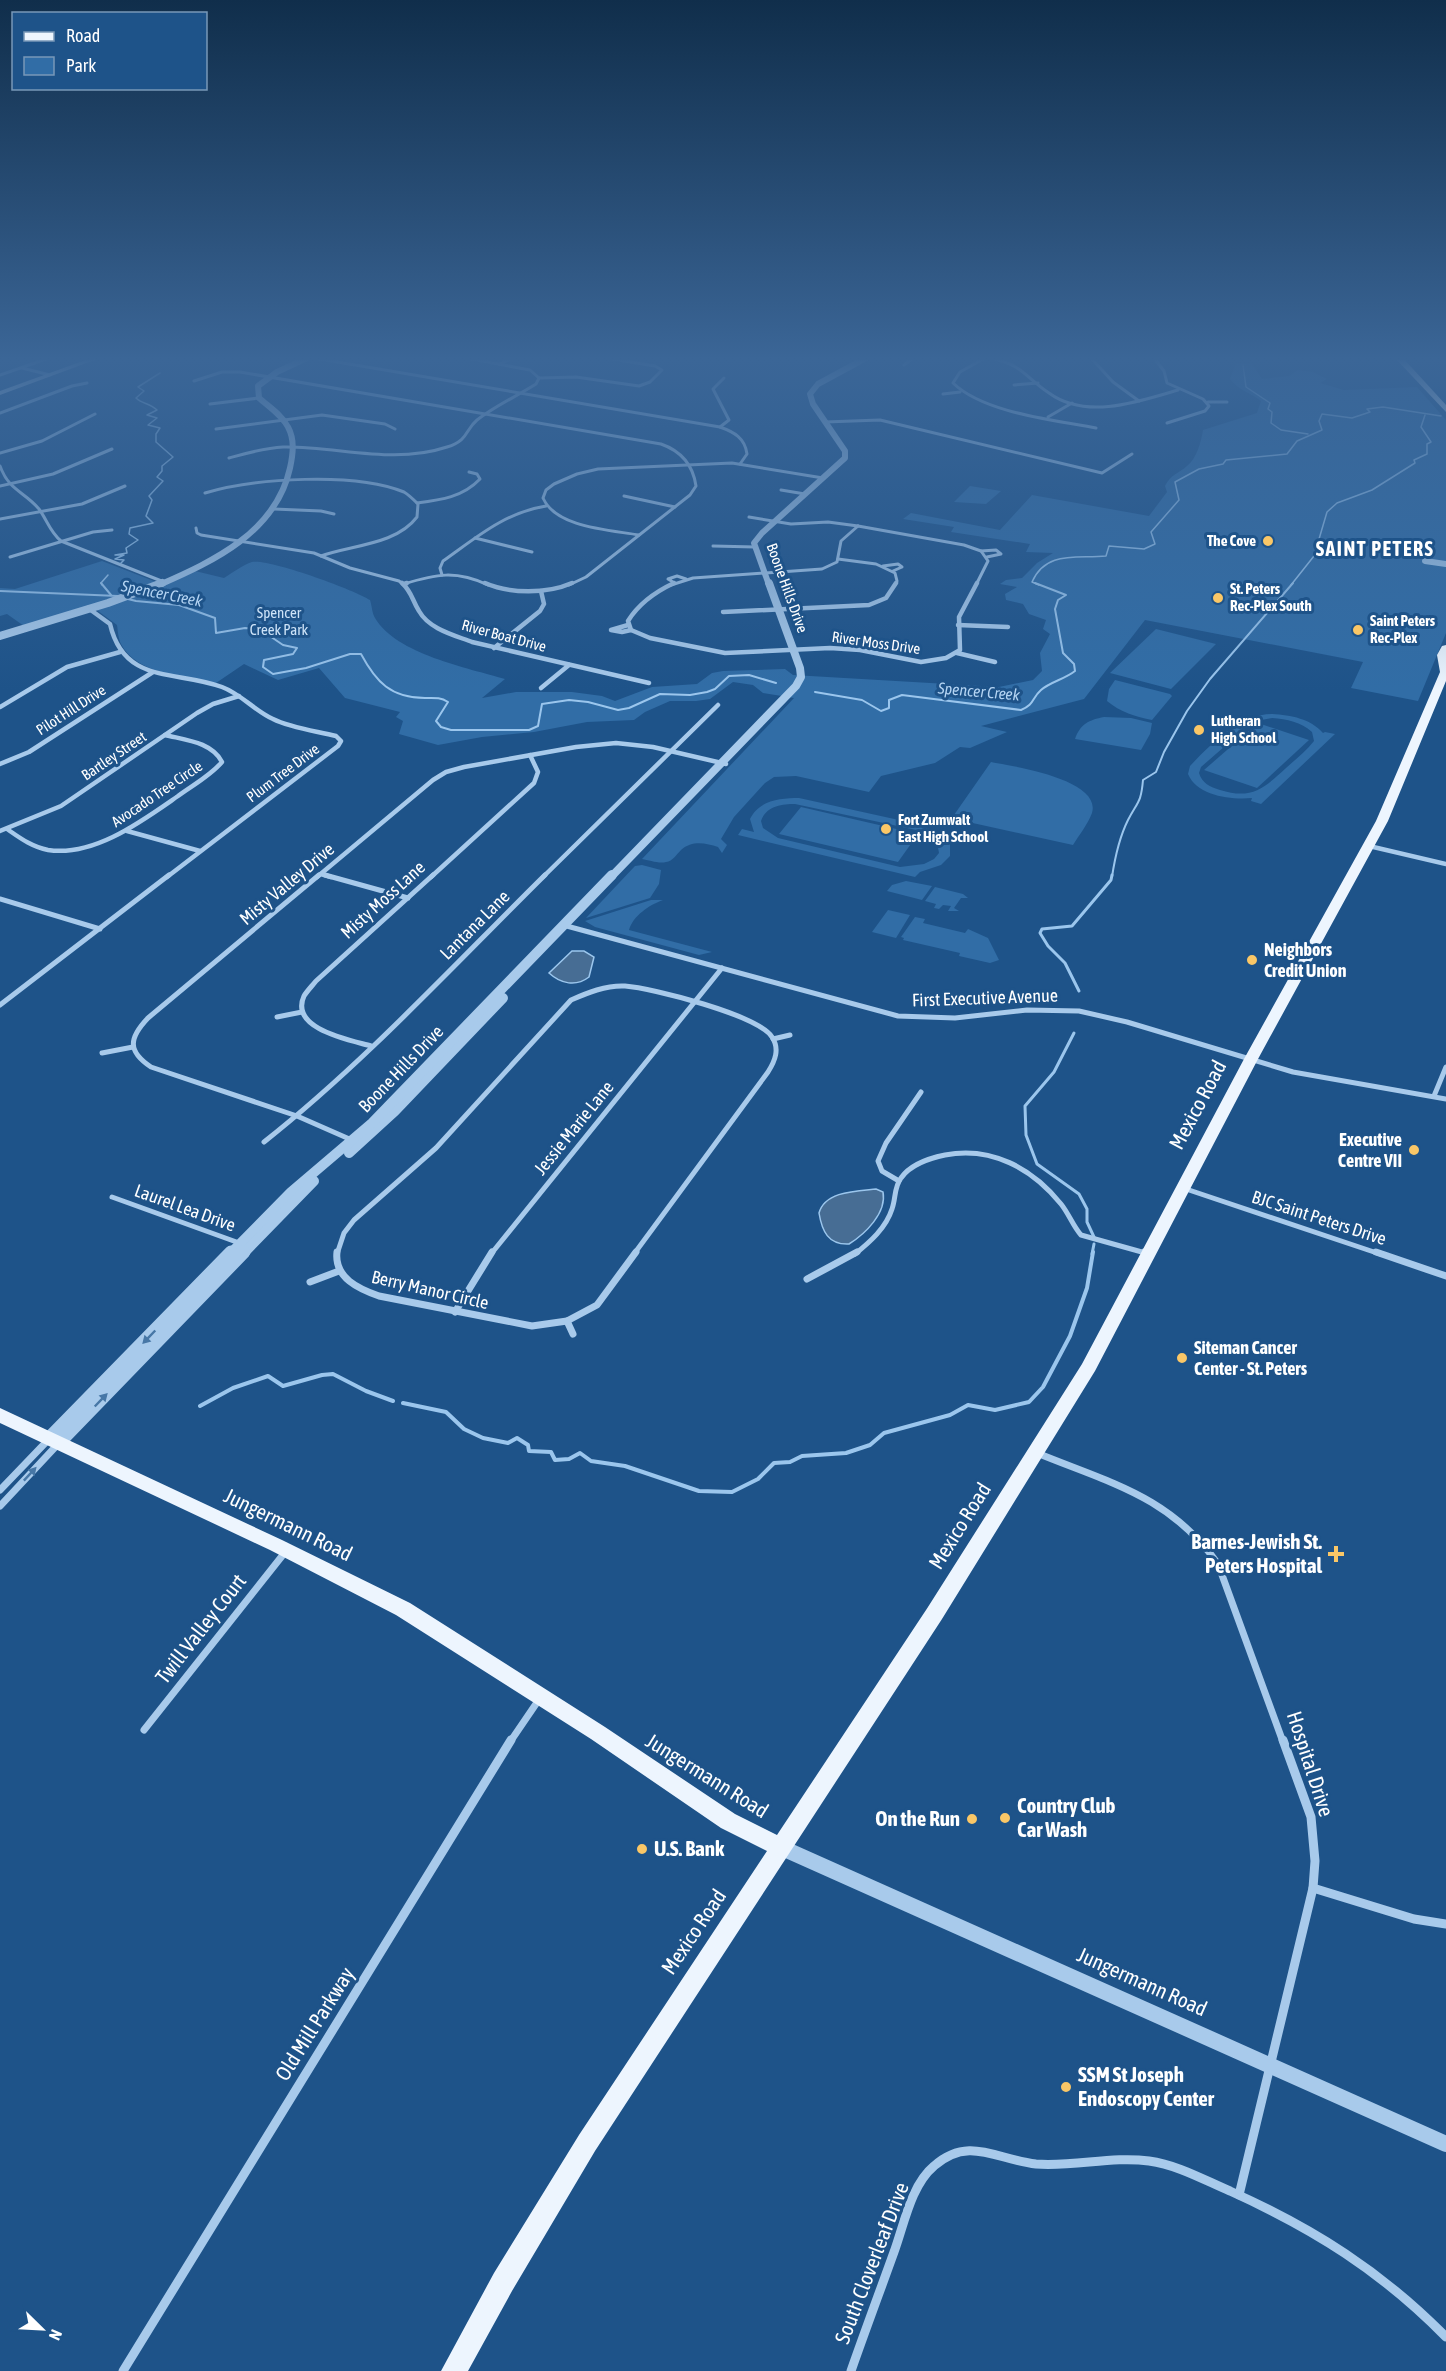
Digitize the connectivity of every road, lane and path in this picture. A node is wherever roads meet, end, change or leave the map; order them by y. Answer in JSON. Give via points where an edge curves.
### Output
{"nodes":[{"id":1,"x":1,"y":469,"type":"edge"},
{"id":2,"x":66,"y":469,"type":"edge"},
{"id":3,"x":289,"y":469,"type":"edge"},
{"id":4,"x":606,"y":469,"type":"edge"},
{"id":5,"x":690,"y":469,"type":"edge"},
{"id":6,"x":768,"y":469,"type":"edge"},
{"id":7,"x":833,"y":469,"type":"edge"},
{"id":8,"x":1084,"y":469,"type":"edge"},
{"id":9,"x":1109,"y":469,"type":"edge"},
{"id":10,"x":469,"y":472,"type":"dead end"},
{"id":11,"x":823,"y":478,"type":"junction"},
{"id":12,"x":286,"y":481,"type":"junction"},
{"id":13,"x":8,"y":485,"type":"junction"},
{"id":14,"x":0,"y":486,"type":"edge"},
{"id":15,"x":125,"y":486,"type":"dead end"},
{"id":16,"x":781,"y":490,"type":"dead end"},
{"id":17,"x":205,"y":494,"type":"dead end"},
{"id":18,"x":805,"y":494,"type":"junction"},
{"id":19,"x":624,"y":496,"type":"dead end"},
{"id":20,"x":417,"y":503,"type":"junction"},
{"id":21,"x":546,"y":506,"type":"junction"},
{"id":22,"x":675,"y":507,"type":"junction"},
{"id":23,"x":274,"y":509,"type":"junction"},
{"id":24,"x":40,"y":512,"type":"junction"},
{"id":25,"x":334,"y":514,"type":"dead end"},
{"id":26,"x":749,"y":517,"type":"dead end"},
{"id":27,"x":0,"y":519,"type":"edge"},
{"id":28,"x":774,"y":521,"type":"junction"},
{"id":29,"x":858,"y":526,"type":"junction"},
{"id":30,"x":196,"y":528,"type":"dead end"},
{"id":31,"x":112,"y":530,"type":"dead end"},
{"id":32,"x":639,"y":535,"type":"junction"},
{"id":33,"x":475,"y":538,"type":"junction"},
{"id":34,"x":61,"y":541,"type":"junction"},
{"id":35,"x":239,"y":541,"type":"junction"},
{"id":36,"x":713,"y":546,"type":"dead end"},
{"id":37,"x":754,"y":547,"type":"junction"},
{"id":38,"x":981,"y":551,"type":"junction"},
{"id":39,"x":532,"y":552,"type":"dead end"},
{"id":40,"x":321,"y":556,"type":"junction"},
{"id":41,"x":10,"y":557,"type":"dead end"},
{"id":42,"x":987,"y":557,"type":"junction"},
{"id":43,"x":838,"y":559,"type":"junction"},
{"id":44,"x":1446,"y":559,"type":"edge"},
{"id":45,"x":1446,"y":564,"type":"edge"},
{"id":46,"x":883,"y":566,"type":"junction"},
{"id":47,"x":893,"y":571,"type":"junction"},
{"id":48,"x":442,"y":574,"type":"junction"},
{"id":49,"x":765,"y":574,"type":"junction"},
{"id":50,"x":164,"y":582,"type":"junction"},
{"id":51,"x":404,"y":584,"type":"junction"},
{"id":52,"x":541,"y":591,"type":"junction"},
{"id":53,"x":88,"y":609,"type":"junction"},
{"id":54,"x":778,"y":611,"type":"junction"},
{"id":55,"x":723,"y":612,"type":"dead end"},
{"id":56,"x":628,"y":625,"type":"junction"},
{"id":57,"x":958,"y":625,"type":"junction"},
{"id":58,"x":1008,"y":627,"type":"dead end"},
{"id":59,"x":631,"y":630,"type":"junction"},
{"id":60,"x":0,"y":636,"type":"edge"},
{"id":61,"x":494,"y":648,"type":"junction"},
{"id":62,"x":1446,"y":648,"type":"edge"},
{"id":63,"x":793,"y":649,"type":"junction"},
{"id":64,"x":120,"y":652,"type":"junction"},
{"id":65,"x":957,"y":652,"type":"junction"},
{"id":66,"x":994,"y":662,"type":"dead end"},
{"id":67,"x":569,"y":665,"type":"junction"},
{"id":68,"x":1445,"y":670,"type":"edge"},
{"id":69,"x":153,"y":672,"type":"junction"},
{"id":70,"x":649,"y":683,"type":"dead end"},
{"id":71,"x":541,"y":688,"type":"dead end"},
{"id":72,"x":239,"y":696,"type":"junction"},
{"id":73,"x":718,"y":705,"type":"dead end"},
{"id":74,"x":0,"y":707,"type":"edge"},
{"id":75,"x":165,"y":735,"type":"junction"},
{"id":76,"x":671,"y":752,"type":"junction"},
{"id":77,"x":530,"y":755,"type":"junction"},
{"id":78,"x":0,"y":764,"type":"edge"},
{"id":79,"x":723,"y":764,"type":"junction"},
{"id":80,"x":7,"y":829,"type":"junction"},
{"id":81,"x":0,"y":831,"type":"edge"},
{"id":82,"x":128,"y":831,"type":"junction"},
{"id":83,"x":1369,"y":846,"type":"junction"},
{"id":84,"x":200,"y":851,"type":"junction"},
{"id":85,"x":1446,"y":864,"type":"edge"},
{"id":86,"x":321,"y":874,"type":"junction"},
{"id":87,"x":0,"y":898,"type":"edge"},
{"id":88,"x":408,"y":898,"type":"junction"},
{"id":89,"x":566,"y":926,"type":"junction"},
{"id":90,"x":100,"y":929,"type":"junction"},
{"id":91,"x":722,"y":968,"type":"junction"},
{"id":92,"x":694,"y":1004,"type":"junction"},
{"id":93,"x":0,"y":1005,"type":"edge"},
{"id":94,"x":302,"y":1012,"type":"junction"},
{"id":95,"x":278,"y":1017,"type":"dead end"},
{"id":96,"x":790,"y":1035,"type":"dead end"},
{"id":97,"x":773,"y":1039,"type":"junction"},
{"id":98,"x":371,"y":1046,"type":"junction"},
{"id":99,"x":133,"y":1047,"type":"junction"},
{"id":100,"x":102,"y":1053,"type":"dead end"},
{"id":101,"x":1251,"y":1059,"type":"junction"},
{"id":102,"x":1446,"y":1067,"type":"edge"},
{"id":103,"x":921,"y":1092,"type":"dead end"},
{"id":104,"x":1434,"y":1096,"type":"junction"},
{"id":105,"x":1446,"y":1100,"type":"edge"},
{"id":106,"x":297,"y":1116,"type":"junction"},
{"id":107,"x":264,"y":1142,"type":"dead end"},
{"id":108,"x":357,"y":1142,"type":"junction"},
{"id":109,"x":898,"y":1181,"type":"junction"},
{"id":110,"x":1183,"y":1188,"type":"junction"},
{"id":111,"x":112,"y":1197,"type":"dead end"},
{"id":112,"x":244,"y":1245,"type":"junction"},
{"id":113,"x":1149,"y":1254,"type":"junction"},
{"id":114,"x":339,"y":1271,"type":"junction"},
{"id":115,"x":1446,"y":1276,"type":"edge"},
{"id":116,"x":807,"y":1279,"type":"dead end"},
{"id":117,"x":310,"y":1282,"type":"dead end"},
{"id":118,"x":455,"y":1312,"type":"junction"},
{"id":119,"x":567,"y":1322,"type":"junction"},
{"id":120,"x":573,"y":1334,"type":"dead end"},
{"id":121,"x":0,"y":1415,"type":"edge"},
{"id":122,"x":55,"y":1440,"type":"junction"},
{"id":123,"x":1036,"y":1453,"type":"junction"},
{"id":124,"x":0,"y":1490,"type":"edge"},
{"id":125,"x":0,"y":1506,"type":"edge"},
{"id":126,"x":286,"y":1551,"type":"junction"},
{"id":127,"x":540,"y":1697,"type":"junction"},
{"id":128,"x":144,"y":1730,"type":"dead end"},
{"id":129,"x":780,"y":1847,"type":"junction"},
{"id":130,"x":1313,"y":1888,"type":"junction"},
{"id":131,"x":1446,"y":1924,"type":"edge"},
{"id":132,"x":1270,"y":2065,"type":"junction"},
{"id":133,"x":1446,"y":2144,"type":"edge"},
{"id":134,"x":1239,"y":2196,"type":"junction"},
{"id":135,"x":1446,"y":2337,"type":"edge"},
{"id":136,"x":123,"y":2371,"type":"edge"},
{"id":137,"x":454,"y":2371,"type":"edge"},
{"id":138,"x":851,"y":2371,"type":"edge"}],
"edges":[{"from":1,"to":13,"type":"street"},
{"from":2,"to":13,"type":"street"},
{"from":3,"to":12,"type":"street"},
{"from":4,"to":21,"type":"street","via":[[562,478],[547,489]]},
{"from":5,"to":22,"type":"street","via":[[696,486]]},
{"from":6,"to":11,"type":"street"},
{"from":7,"to":11,"type":"street","name":"Boone Hills Drive"},
{"from":8,"to":9,"type":"street","via":[[1102,473]]},
{"from":10,"to":20,"type":"street","via":[[480,479],[460,494]]},
{"from":11,"to":18,"type":"street","name":"Boone Hills Drive"},
{"from":12,"to":17,"type":"street","via":[[231,486]]},
{"from":12,"to":20,"type":"street","via":[[373,484],[399,490]]},
{"from":12,"to":23,"type":"street"},
{"from":13,"to":14,"type":"street"},
{"from":13,"to":24,"type":"street"},
{"from":15,"to":24,"type":"street","via":[[87,503]]},
{"from":16,"to":18,"type":"street"},
{"from":18,"to":28,"type":"street","name":"Boone Hills Drive"},
{"from":19,"to":22,"type":"street"},
{"from":20,"to":40,"type":"street","via":[[418,515],[406,528]]},
{"from":21,"to":32,"type":"street","via":[[577,523]]},
{"from":21,"to":33,"type":"street","via":[[512,513]]},
{"from":22,"to":32,"type":"street"},
{"from":23,"to":25,"type":"street"},
{"from":23,"to":35,"type":"street"},
{"from":24,"to":27,"type":"street"},
{"from":24,"to":34,"type":"street","via":[[51,533]]},
{"from":26,"to":28,"type":"street"},
{"from":28,"to":29,"type":"street"},
{"from":28,"to":37,"type":"street","name":"Boone Hills Drive","via":[[758,536]]},
{"from":29,"to":38,"type":"street"},
{"from":29,"to":43,"type":"street","via":[[841,541]]},
{"from":30,"to":35,"type":"street","via":[[197,534]]},
{"from":31,"to":34,"type":"street"},
{"from":32,"to":52,"type":"street","via":[[579,581]]},
{"from":33,"to":39,"type":"street"},
{"from":33,"to":48,"type":"street","via":[[443,561]]},
{"from":34,"to":41,"type":"street"},
{"from":34,"to":50,"type":"street"},
{"from":35,"to":40,"type":"street"},
{"from":35,"to":50,"type":"street"},
{"from":36,"to":37,"type":"street"},
{"from":37,"to":49,"type":"street","name":"Boone Hills Drive"},
{"from":38,"to":42,"type":"street"},
{"from":38,"to":42,"type":"street","via":[[996,550],[1001,554]]},
{"from":40,"to":51,"type":"street"},
{"from":42,"to":57,"type":"street","via":[[988,564]]},
{"from":43,"to":46,"type":"street"},
{"from":43,"to":49,"type":"street","via":[[816,571]]},
{"from":44,"to":45,"type":"street","via":[[1426,558]]},
{"from":46,"to":47,"type":"street"},
{"from":46,"to":47,"type":"street","via":[[902,567]]},
{"from":47,"to":54,"type":"street","via":[[897,581],[886,598],[876,603]]},
{"from":48,"to":51,"type":"street"},
{"from":48,"to":52,"type":"street","via":[[471,577],[504,589]]},
{"from":49,"to":54,"type":"street","name":"Boone Hills Drive"},
{"from":49,"to":56,"type":"street","via":[[673,582],[632,614]]},
{"from":50,"to":53,"type":"street"},
{"from":51,"to":61,"type":"street","name":"River Boat Drive","via":[[427,621],[451,635]]},
{"from":52,"to":61,"type":"street","via":[[544,604],[540,611]]},
{"from":53,"to":60,"type":"street"},
{"from":53,"to":64,"type":"street","via":[[110,624]]},
{"from":54,"to":55,"type":"street"},
{"from":54,"to":63,"type":"street","name":"Boone Hills Drive"},
{"from":56,"to":59,"type":"street"},
{"from":56,"to":59,"type":"street","name":"River Moss Drive","via":[[610,630]]},
{"from":57,"to":58,"type":"street"},
{"from":57,"to":65,"type":"street","via":[[962,643]]},
{"from":59,"to":63,"type":"street","name":"River Moss Drive","via":[[716,652]]},
{"from":61,"to":67,"type":"street","name":"River Boat Drive"},
{"from":62,"to":68,"type":"main road","name":"Mexico Road","via":[[1442,656]]},
{"from":63,"to":65,"type":"street","name":"River Moss Drive","via":[[849,649],[921,662]]},
{"from":63,"to":79,"type":"street","name":"Boone Hills Drive","via":[[801,677],[796,686]]},
{"from":64,"to":69,"type":"street","name":"Plum Tree Drive"},
{"from":64,"to":74,"type":"street","via":[[67,667]]},
{"from":65,"to":66,"type":"street"},
{"from":67,"to":70,"type":"street","name":"River Boat Drive"},
{"from":67,"to":71,"type":"street"},
{"from":68,"to":83,"type":"main road","name":"Mexico Road"},
{"from":69,"to":72,"type":"street","name":"Plum Tree Drive","via":[[223,687]]},
{"from":69,"to":78,"type":"street","name":"Pilot Hill Drive","via":[[28,752]]},
{"from":72,"to":75,"type":"street","name":"Bartley Street","via":[[206,708]]},
{"from":72,"to":84,"type":"street","name":"Plum Tree Drive","via":[[274,720],[336,736],[341,741]]},
{"from":73,"to":76,"type":"street","name":"Lantana Lane"},
{"from":75,"to":80,"type":"street","name":"Bartley Street","via":[[61,806]]},
{"from":75,"to":82,"type":"street","name":"Avocado Tree Circle","via":[[202,746],[222,762]]},
{"from":76,"to":77,"type":"street","name":"Misty Valley Drive","via":[[603,744]]},
{"from":76,"to":79,"type":"street","name":"Misty Valley Drive"},
{"from":76,"to":98,"type":"street","name":"Lantana Lane"},
{"from":77,"to":86,"type":"street","name":"Misty Valley Drive","via":[[438,776]]},
{"from":77,"to":88,"type":"street","name":"Misty Moss Lane","via":[[538,772],[534,783]]},
{"from":79,"to":89,"type":"street","name":"Boone Hills Drive"},
{"from":80,"to":81,"type":"street","name":"Bartley Street"},
{"from":80,"to":82,"type":"street","name":"Avocado Tree Circle","via":[[30,845],[60,850],[86,846]]},
{"from":82,"to":84,"type":"street"},
{"from":83,"to":85,"type":"street"},
{"from":83,"to":101,"type":"main road","name":"Mexico Road"},
{"from":84,"to":90,"type":"street","name":"Plum Tree Drive"},
{"from":86,"to":88,"type":"street"},
{"from":86,"to":99,"type":"street","name":"Misty Valley Drive","via":[[148,1018],[135,1034]]},
{"from":87,"to":90,"type":"street"},
{"from":88,"to":94,"type":"street","name":"Misty Moss Lane","via":[[309,988],[300,1001]]},
{"from":89,"to":91,"type":"street","name":"First Executive Avenue"},
{"from":89,"to":108,"type":"street","name":"Boone Hills Drive","via":[[395,1111]]},
{"from":90,"to":93,"type":"street","name":"Plum Tree Drive"},
{"from":91,"to":92,"type":"street","name":"Jessie Marie Lane"},
{"from":91,"to":101,"type":"street","name":"First Executive Avenue","via":[[898,1016],[955,1018],[1034,1009],[1079,1011]]},
{"from":92,"to":97,"type":"street","via":[[745,1018],[765,1029]]},
{"from":92,"to":114,"type":"street","via":[[623,986],[592,991],[572,1000],[436,1148],[344,1232],[336,1257]]},
{"from":92,"to":118,"type":"street","name":"Jessie Marie Lane","via":[[498,1245]]},
{"from":94,"to":95,"type":"street"},
{"from":94,"to":98,"type":"street","via":[[318,1029]]},
{"from":96,"to":97,"type":"street"},
{"from":97,"to":119,"type":"street","name":"Berry Manor Circle","via":[[777,1049],[773,1064],[612,1287],[597,1305]]},
{"from":98,"to":106,"type":"street","name":"Lantana Lane"},
{"from":99,"to":100,"type":"street"},
{"from":99,"to":106,"type":"street","via":[[138,1058],[151,1067]]},
{"from":101,"to":104,"type":"street","name":"First Executive Avenue","via":[[1313,1076]]},
{"from":101,"to":110,"type":"main road","name":"Mexico Road"},
{"from":102,"to":104,"type":"street"},
{"from":103,"to":109,"type":"street","via":[[878,1161],[882,1171]]},
{"from":104,"to":105,"type":"street","name":"First Executive Avenue"},
{"from":106,"to":107,"type":"street","name":"Lantana Lane"},
{"from":106,"to":108,"type":"street"},
{"from":108,"to":112,"type":"street","name":"Boone Hills Drive"},
{"from":109,"to":113,"type":"street","via":[[920,1164],[949,1154],[991,1154],[1034,1177],[1059,1202],[1081,1235]]},
{"from":109,"to":116,"type":"street","via":[[890,1214],[869,1243]]},
{"from":110,"to":113,"type":"main road","name":"Mexico Road"},
{"from":110,"to":115,"type":"street","name":"BJC Saint Peters Drive"},
{"from":111,"to":112,"type":"street","name":"Laurel Lea Drive"},
{"from":112,"to":122,"type":"street","name":"Boone Hills Drive"},
{"from":113,"to":123,"type":"main road","name":"Mexico Road","via":[[1089,1366]]},
{"from":114,"to":117,"type":"street"},
{"from":114,"to":118,"type":"street","name":"Berry Manor Circle","via":[[351,1284],[368,1293]]},
{"from":118,"to":119,"type":"street","name":"Berry Manor Circle","via":[[532,1326]]},
{"from":119,"to":120,"type":"street"},
{"from":121,"to":122,"type":"main road","name":"Jungermann Road"},
{"from":122,"to":124,"type":"street"},
{"from":125,"to":122,"type":"street","one_way":true},
{"from":122,"to":126,"type":"main road","name":"Jungermann Road"},
{"from":123,"to":129,"type":"main road","name":"Mexico Road"},
{"from":123,"to":130,"type":"street","name":"Hospital Drive","via":[[1166,1508],[1195,1531],[1212,1553],[1311,1817]]},
{"from":126,"to":127,"type":"main road","name":"Jungermann Road","via":[[403,1609]]},
{"from":126,"to":128,"type":"street","name":"Twill Valley Court"},
{"from":127,"to":129,"type":"main road","name":"Jungermann Road","via":[[728,1821]]},
{"from":127,"to":136,"type":"street","name":"Old Mill Parkway"},
{"from":129,"to":132,"type":"street","name":"Jungermann Road"},
{"from":129,"to":137,"type":"main road","name":"Mexico Road","via":[[540,2219]]},
{"from":130,"to":131,"type":"street","via":[[1406,1917]]},
{"from":130,"to":132,"type":"street","name":"Hospital Drive"},
{"from":132,"to":133,"type":"street","name":"Jungermann Road"},
{"from":132,"to":134,"type":"street","name":"Hospital Drive"},
{"from":134,"to":135,"type":"street","name":"South Cloverleaf Drive","via":[[1337,2245],[1401,2292]]},
{"from":134,"to":138,"type":"street","name":"South Cloverleaf Drive","via":[[1182,2170],[1149,2161],[1117,2159],[1057,2165],[968,2148],[952,2152],[931,2168],[915,2194]]}]}
